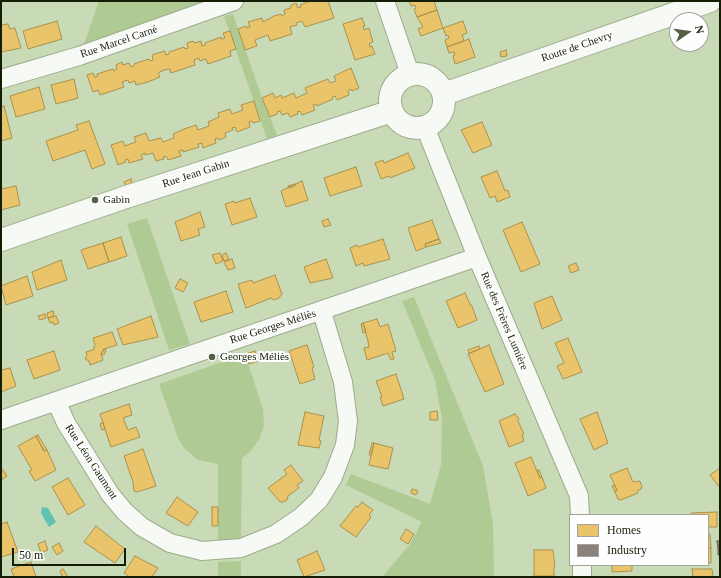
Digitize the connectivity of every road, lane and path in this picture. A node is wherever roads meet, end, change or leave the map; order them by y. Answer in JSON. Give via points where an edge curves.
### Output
{"nodes":[{"id":1,"x":234,"y":1,"type":"edge"},
{"id":2,"x":385,"y":1,"type":"edge"},
{"id":3,"x":710,"y":1,"type":"edge"},
{"id":4,"x":410,"y":74,"type":"junction"},
{"id":5,"x":1,"y":79,"type":"edge"},
{"id":6,"x":444,"y":94,"type":"junction"},
{"id":7,"x":392,"y":111,"type":"junction"},
{"id":8,"x":425,"y":128,"type":"junction"},
{"id":9,"x":1,"y":240,"type":"edge"},
{"id":10,"x":477,"y":257,"type":"junction"},
{"id":11,"x":322,"y":312,"type":"junction"},
{"id":12,"x":56,"y":401,"type":"junction"},
{"id":13,"x":1,"y":420,"type":"edge"},
{"id":14,"x":580,"y":514,"type":"edge"},
{"id":15,"x":582,"y":566,"type":"edge"},
{"id":16,"x":582,"y":577,"type":"edge"}],
"edges":[{"from":1,"to":5,"type":"street","name":"Rue Marcel Carné","via":[[79,56]]},
{"from":2,"to":4,"type":"street"},
{"from":3,"to":6,"type":"street","name":"Route de Chevry"},
{"from":4,"to":6,"type":"street","via":[[427,75],[440,86]]},
{"from":4,"to":7,"type":"street","via":[[398,82],[391,93]]},
{"from":6,"to":8,"type":"street","via":[[445,102],[439,118]]},
{"from":7,"to":8,"type":"street","via":[[396,118],[409,127]]},
{"from":7,"to":9,"type":"street","name":"Rue Jean Gabin"},
{"from":8,"to":10,"type":"street","name":"Rue des Frères Lumière"},
{"from":10,"to":11,"type":"street","name":"Rue Georges Méliès"},
{"from":10,"to":14,"type":"street","name":"Rue des Frères Lumière","via":[[579,496]]},
{"from":11,"to":12,"type":"street","name":"Rue Georges Méliès"},
{"from":11,"to":12,"type":"street","name":"Rue Léon Gaumont","via":[[343,382],[348,421],[345,444],[333,477],[318,500],[301,517],[276,534],[241,548],[202,551],[170,543],[142,527],[110,494],[66,423]]},
{"from":12,"to":13,"type":"street","name":"Rue Georges Méliès"},
{"from":15,"to":16,"type":"street"}]}
